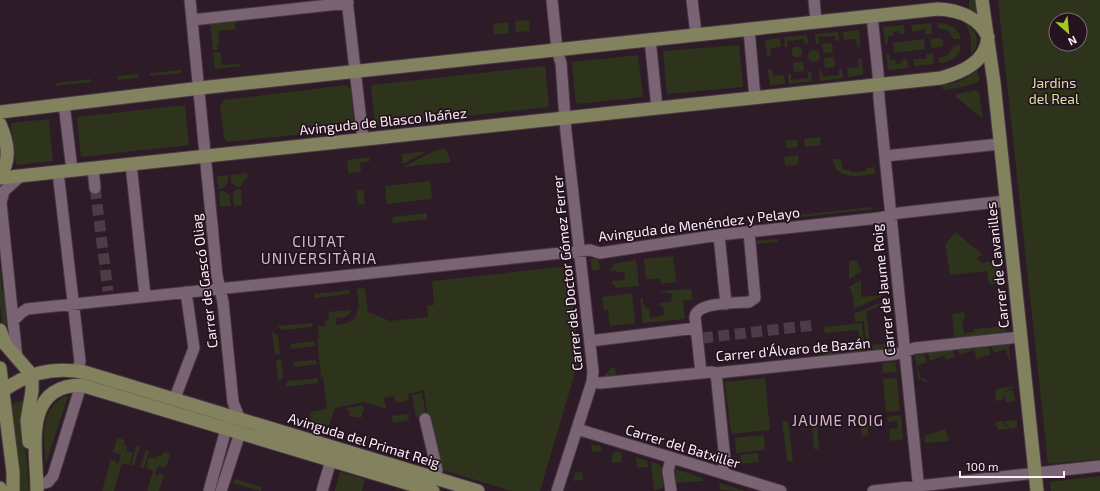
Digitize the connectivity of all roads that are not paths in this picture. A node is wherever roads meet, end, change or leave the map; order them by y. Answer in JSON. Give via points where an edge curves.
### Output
{"nodes":[{"id":1,"x":190,"y":0,"type":"edge"},
{"id":2,"x":552,"y":0,"type":"edge"},
{"id":3,"x":692,"y":0,"type":"edge"},
{"id":4,"x":814,"y":0,"type":"edge"},
{"id":5,"x":955,"y":0,"type":"edge"},
{"id":6,"x":982,"y":0,"type":"edge"},
{"id":7,"x":348,"y":1,"type":"edge"},
{"id":8,"x":938,"y":9,"type":"junction"},
{"id":9,"x":872,"y":16,"type":"junction"},
{"id":10,"x":192,"y":20,"type":"junction"},
{"id":11,"x":816,"y":21,"type":"junction"},
{"id":12,"x":748,"y":29,"type":"junction"},
{"id":13,"x":696,"y":34,"type":"junction"},
{"id":14,"x":988,"y":37,"type":"junction"},
{"id":15,"x":650,"y":39,"type":"junction"},
{"id":16,"x":557,"y":50,"type":"junction"},
{"id":17,"x":356,"y":71,"type":"junction"},
{"id":18,"x":878,"y":86,"type":"junction"},
{"id":19,"x":199,"y":88,"type":"junction"},
{"id":20,"x":755,"y":98,"type":"junction"},
{"id":21,"x":64,"y":104,"type":"junction"},
{"id":22,"x":657,"y":108,"type":"junction"},
{"id":23,"x":0,"y":112,"type":"edge"},
{"id":24,"x":566,"y":118,"type":"junction"},
{"id":25,"x":0,"y":124,"type":"edge"},
{"id":26,"x":363,"y":139,"type":"junction"},
{"id":27,"x":1000,"y":144,"type":"junction"},
{"id":28,"x":204,"y":156,"type":"junction"},
{"id":29,"x":885,"y":156,"type":"junction"},
{"id":30,"x":131,"y":164,"type":"junction"},
{"id":31,"x":93,"y":168,"type":"junction"},
{"id":32,"x":72,"y":170,"type":"junction"},
{"id":33,"x":58,"y":172,"type":"junction"},
{"id":34,"x":0,"y":175,"type":"edge"},
{"id":35,"x":21,"y":176,"type":"junction"},
{"id":36,"x":0,"y":178,"type":"edge"},
{"id":37,"x":95,"y":188,"type":"tunnel mouth"},
{"id":38,"x":1006,"y":201,"type":"junction"},
{"id":39,"x":890,"y":216,"type":"junction"},
{"id":40,"x":749,"y":232,"type":"junction"},
{"id":41,"x":719,"y":235,"type":"junction"},
{"id":42,"x":580,"y":251,"type":"junction"},
{"id":43,"x":220,"y":289,"type":"junction"},
{"id":44,"x":186,"y":292,"type":"junction"},
{"id":45,"x":145,"y":296,"type":"junction"},
{"id":46,"x":74,"y":304,"type":"junction"},
{"id":47,"x":726,"y":304,"type":"junction"},
{"id":48,"x":14,"y":320,"type":"junction"},
{"id":49,"x":696,"y":328,"type":"junction"},
{"id":50,"x":0,"y":330,"type":"edge"},
{"id":51,"x":1020,"y":337,"type":"junction"},
{"id":52,"x":590,"y":341,"type":"junction"},
{"id":53,"x":904,"y":351,"type":"junction"},
{"id":54,"x":17,"y":359,"type":"junction"},
{"id":55,"x":0,"y":368,"type":"edge"},
{"id":56,"x":78,"y":372,"type":"junction"},
{"id":57,"x":701,"y":373,"type":"junction"},
{"id":58,"x":716,"y":373,"type":"junction"},
{"id":59,"x":31,"y":374,"type":"junction"},
{"id":60,"x":592,"y":382,"type":"junction"},
{"id":61,"x":81,"y":385,"type":"junction"},
{"id":62,"x":2,"y":392,"type":"edge"},
{"id":63,"x":175,"y":397,"type":"junction"},
{"id":64,"x":154,"y":407,"type":"junction"},
{"id":65,"x":425,"y":419,"type":"dead end"},
{"id":66,"x":236,"y":426,"type":"junction"},
{"id":67,"x":577,"y":429,"type":"junction"},
{"id":68,"x":671,"y":458,"type":"junction"},
{"id":69,"x":331,"y":460,"type":"junction"},
{"id":70,"x":1100,"y":466,"type":"edge"},
{"id":71,"x":217,"y":467,"type":"junction"},
{"id":72,"x":722,"y":473,"type":"junction"},
{"id":73,"x":1035,"y":474,"type":"junction"},
{"id":74,"x":435,"y":477,"type":"junction"},
{"id":75,"x":755,"y":487,"type":"edge"},
{"id":76,"x":0,"y":488,"type":"edge"},
{"id":77,"x":37,"y":488,"type":"edge"},
{"id":78,"x":919,"y":489,"type":"edge"},
{"id":79,"x":0,"y":491,"type":"edge"},
{"id":80,"x":13,"y":491,"type":"edge"},
{"id":81,"x":209,"y":491,"type":"edge"},
{"id":82,"x":216,"y":491,"type":"edge"},
{"id":83,"x":221,"y":491,"type":"edge"},
{"id":84,"x":322,"y":491,"type":"edge"},
{"id":85,"x":434,"y":491,"type":"edge"},
{"id":86,"x":478,"y":491,"type":"edge"},
{"id":87,"x":557,"y":491,"type":"edge"},
{"id":88,"x":671,"y":491,"type":"edge"},
{"id":89,"x":782,"y":491,"type":"edge"},
{"id":90,"x":873,"y":491,"type":"edge"},
{"id":91,"x":1037,"y":491,"type":"edge"}],
"edges":[{"from":1,"to":10,"type":"street"},
{"from":2,"to":16,"type":"street"},
{"from":3,"to":13,"type":"street"},
{"from":4,"to":11,"type":"street"},
{"from":5,"to":8,"type":"main road"},
{"from":6,"to":14,"type":"main road","name":"Carrer de Cavanilles"},
{"from":7,"to":10,"type":"street"},
{"from":7,"to":17,"type":"street"},
{"from":8,"to":9,"type":"main road"},
{"from":8,"to":14,"type":"main road","via":[[965,15],[981,26]]},
{"from":9,"to":11,"type":"main road"},
{"from":9,"to":18,"type":"street"},
{"from":10,"to":19,"type":"street"},
{"from":11,"to":12,"type":"main road"},
{"from":12,"to":13,"type":"main road"},
{"from":12,"to":20,"type":"street"},
{"from":13,"to":15,"type":"main road"},
{"from":14,"to":18,"type":"main road","name":"Avinguda de Blasco Ibáñez","via":[[981,57],[974,64],[955,74]]},
{"from":14,"to":27,"type":"main road","name":"Carrer de Cavanilles"},
{"from":15,"to":16,"type":"main road"},
{"from":15,"to":22,"type":"street"},
{"from":16,"to":17,"type":"main road"},
{"from":16,"to":24,"type":"street","via":[[561,62]]},
{"from":17,"to":19,"type":"main road"},
{"from":17,"to":26,"type":"street"},
{"from":18,"to":20,"type":"main road","name":"Avinguda de Blasco Ibáñez"},
{"from":18,"to":29,"type":"street","name":"Carrer de Jaume Roig"},
{"from":19,"to":21,"type":"main road"},
{"from":19,"to":28,"type":"street"},
{"from":20,"to":22,"type":"main road","name":"Avinguda de Blasco Ibáñez"},
{"from":21,"to":23,"type":"main road"},
{"from":21,"to":32,"type":"street"},
{"from":22,"to":24,"type":"main road","name":"Avinguda de Blasco Ibáñez"},
{"from":24,"to":26,"type":"main road","name":"Avinguda de Blasco Ibáñez"},
{"from":24,"to":42,"type":"street","name":"Carrer del Doctor Gómez Ferrer"},
{"from":25,"to":34,"type":"main road","via":[[7,150]]},
{"from":26,"to":28,"type":"main road","name":"Avinguda de Blasco Ibáñez"},
{"from":27,"to":29,"type":"street"},
{"from":27,"to":38,"type":"main road","name":"Carrer de Cavanilles"},
{"from":28,"to":30,"type":"main road","name":"Avinguda de Blasco Ibáñez"},
{"from":28,"to":43,"type":"street","name":"Carrer de Gascó Oliag"},
{"from":29,"to":39,"type":"street","name":"Carrer de Jaume Roig"},
{"from":30,"to":31,"type":"main road","name":"Avinguda de Blasco Ibáñez"},
{"from":30,"to":45,"type":"street"},
{"from":31,"to":32,"type":"main road","name":"Avinguda de Blasco Ibáñez"},
{"from":31,"to":37,"type":"street"},
{"from":32,"to":33,"type":"main road","name":"Avinguda de Blasco Ibáñez"},
{"from":33,"to":35,"type":"main road","name":"Avinguda de Blasco Ibáñez"},
{"from":33,"to":46,"type":"street"},
{"from":35,"to":36,"type":"main road","name":"Avinguda de Blasco Ibáñez"},
{"from":35,"to":48,"type":"street","via":[[4,191],[1,203]]},
{"from":38,"to":39,"type":"street","name":"Avinguda de Menéndez y Pelayo"},
{"from":38,"to":51,"type":"main road","name":"Carrer de Cavanilles"},
{"from":39,"to":40,"type":"street","name":"Avinguda de Menéndez y Pelayo"},
{"from":39,"to":53,"type":"street","name":"Carrer de Jaume Roig"},
{"from":40,"to":41,"type":"street","name":"Avinguda de Menéndez y Pelayo"},
{"from":40,"to":47,"type":"street","via":[[755,298],[749,302]]},
{"from":41,"to":42,"type":"street","name":"Avinguda de Menéndez y Pelayo","via":[[659,243],[644,248],[600,253]]},
{"from":41,"to":47,"type":"street"},
{"from":42,"to":43,"type":"street","name":"Avinguda de Menéndez y Pelayo"},
{"from":42,"to":52,"type":"street","name":"Carrer del Doctor Gómez Ferrer"},
{"from":43,"to":44,"type":"street","name":"Avinguda de Menéndez y Pelayo"},
{"from":43,"to":66,"type":"street","name":"Carrer de Gascó Oliag"},
{"from":44,"to":45,"type":"street","name":"Avinguda de Menéndez y Pelayo"},
{"from":44,"to":63,"type":"street","via":[[194,348]]},
{"from":45,"to":46,"type":"street","name":"Avinguda de Menéndez y Pelayo","via":[[108,296]]},
{"from":46,"to":48,"type":"street","name":"Avinguda de Menéndez y Pelayo","via":[[27,309]]},
{"from":46,"to":56,"type":"street","via":[[80,361]]},
{"from":47,"to":49,"type":"street","via":[[699,309],[695,314]]},
{"from":48,"to":54,"type":"street"},
{"from":49,"to":52,"type":"street"},
{"from":49,"to":57,"type":"street"},
{"from":50,"to":54,"type":"main road","via":[[5,344]]},
{"from":51,"to":53,"type":"street","name":"Carrer d'Álvaro de Bazán"},
{"from":51,"to":73,"type":"main road","name":"Carrer de Cavanilles"},
{"from":52,"to":60,"type":"street","name":"Carrer del Doctor Gómez Ferrer"},
{"from":53,"to":58,"type":"street","name":"Carrer d'Álvaro de Bazán","via":[[896,354]]},
{"from":53,"to":78,"type":"street","name":"Carrer de Jaume Roig"},
{"from":54,"to":59,"type":"main road"},
{"from":55,"to":62,"type":"main road"},
{"from":56,"to":59,"type":"main road","name":"Avinguda del Primat Reig","via":[[53,371]]},
{"from":56,"to":63,"type":"main road","name":"Avinguda del Primat Reig"},
{"from":57,"to":58,"type":"street","name":"Carrer d'Álvaro de Bazán"},
{"from":57,"to":60,"type":"street","name":"Carrer d'Álvaro de Bazán"},
{"from":58,"to":72,"type":"street","via":[[725,460]]},
{"from":59,"to":62,"type":"main road","name":"Avinguda del Primat Reig"},
{"from":59,"to":77,"type":"main road","via":[[32,391],[27,420],[31,464]]},
{"from":60,"to":67,"type":"street","name":"Carrer del Doctor Gómez Ferrer"},
{"from":61,"to":64,"type":"main road","name":"Avinguda del Primat Reig"},
{"from":61,"to":77,"type":"street","via":[[53,476]]},
{"from":61,"to":77,"type":"main road","via":[[59,390],[47,398],[39,409],[36,422]]},
{"from":62,"to":80,"type":"main road"},
{"from":63,"to":64,"type":"main road","via":[[159,402]]},
{"from":63,"to":66,"type":"main road","name":"Avinguda del Primat Reig"},
{"from":64,"to":66,"type":"main road","name":"Avinguda del Primat Reig"},
{"from":65,"to":74,"type":"street","via":[[437,470]]},
{"from":66,"to":69,"type":"main road","name":"Avinguda del Primat Reig"},
{"from":66,"to":71,"type":"street"},
{"from":66,"to":74,"type":"main road","name":"Avinguda del Primat Reig"},
{"from":66,"to":83,"type":"street"},
{"from":67,"to":68,"type":"street","name":"Carrer del Batxiller"},
{"from":67,"to":87,"type":"street","name":"Carrer del Doctor Gómez Ferrer"},
{"from":68,"to":72,"type":"street","name":"Carrer del Batxiller"},
{"from":68,"to":88,"type":"street","via":[[668,471]]},
{"from":69,"to":84,"type":"street"},
{"from":69,"to":85,"type":"main road","name":"Avinguda del Primat Reig"},
{"from":70,"to":73,"type":"street"},
{"from":71,"to":81,"type":"street"},
{"from":71,"to":82,"type":"street","via":[[219,477]]},
{"from":72,"to":75,"type":"street","name":"Carrer del Batxiller"},
{"from":73,"to":78,"type":"street"},
{"from":73,"to":91,"type":"main road","name":"Carrer de Cavanilles"},
{"from":74,"to":86,"type":"main road","name":"Avinguda del Primat Reig"},
{"from":75,"to":89,"type":"street","name":"Carrer del Batxiller"},
{"from":76,"to":79,"type":"main road"},
{"from":78,"to":90,"type":"street"}]}
